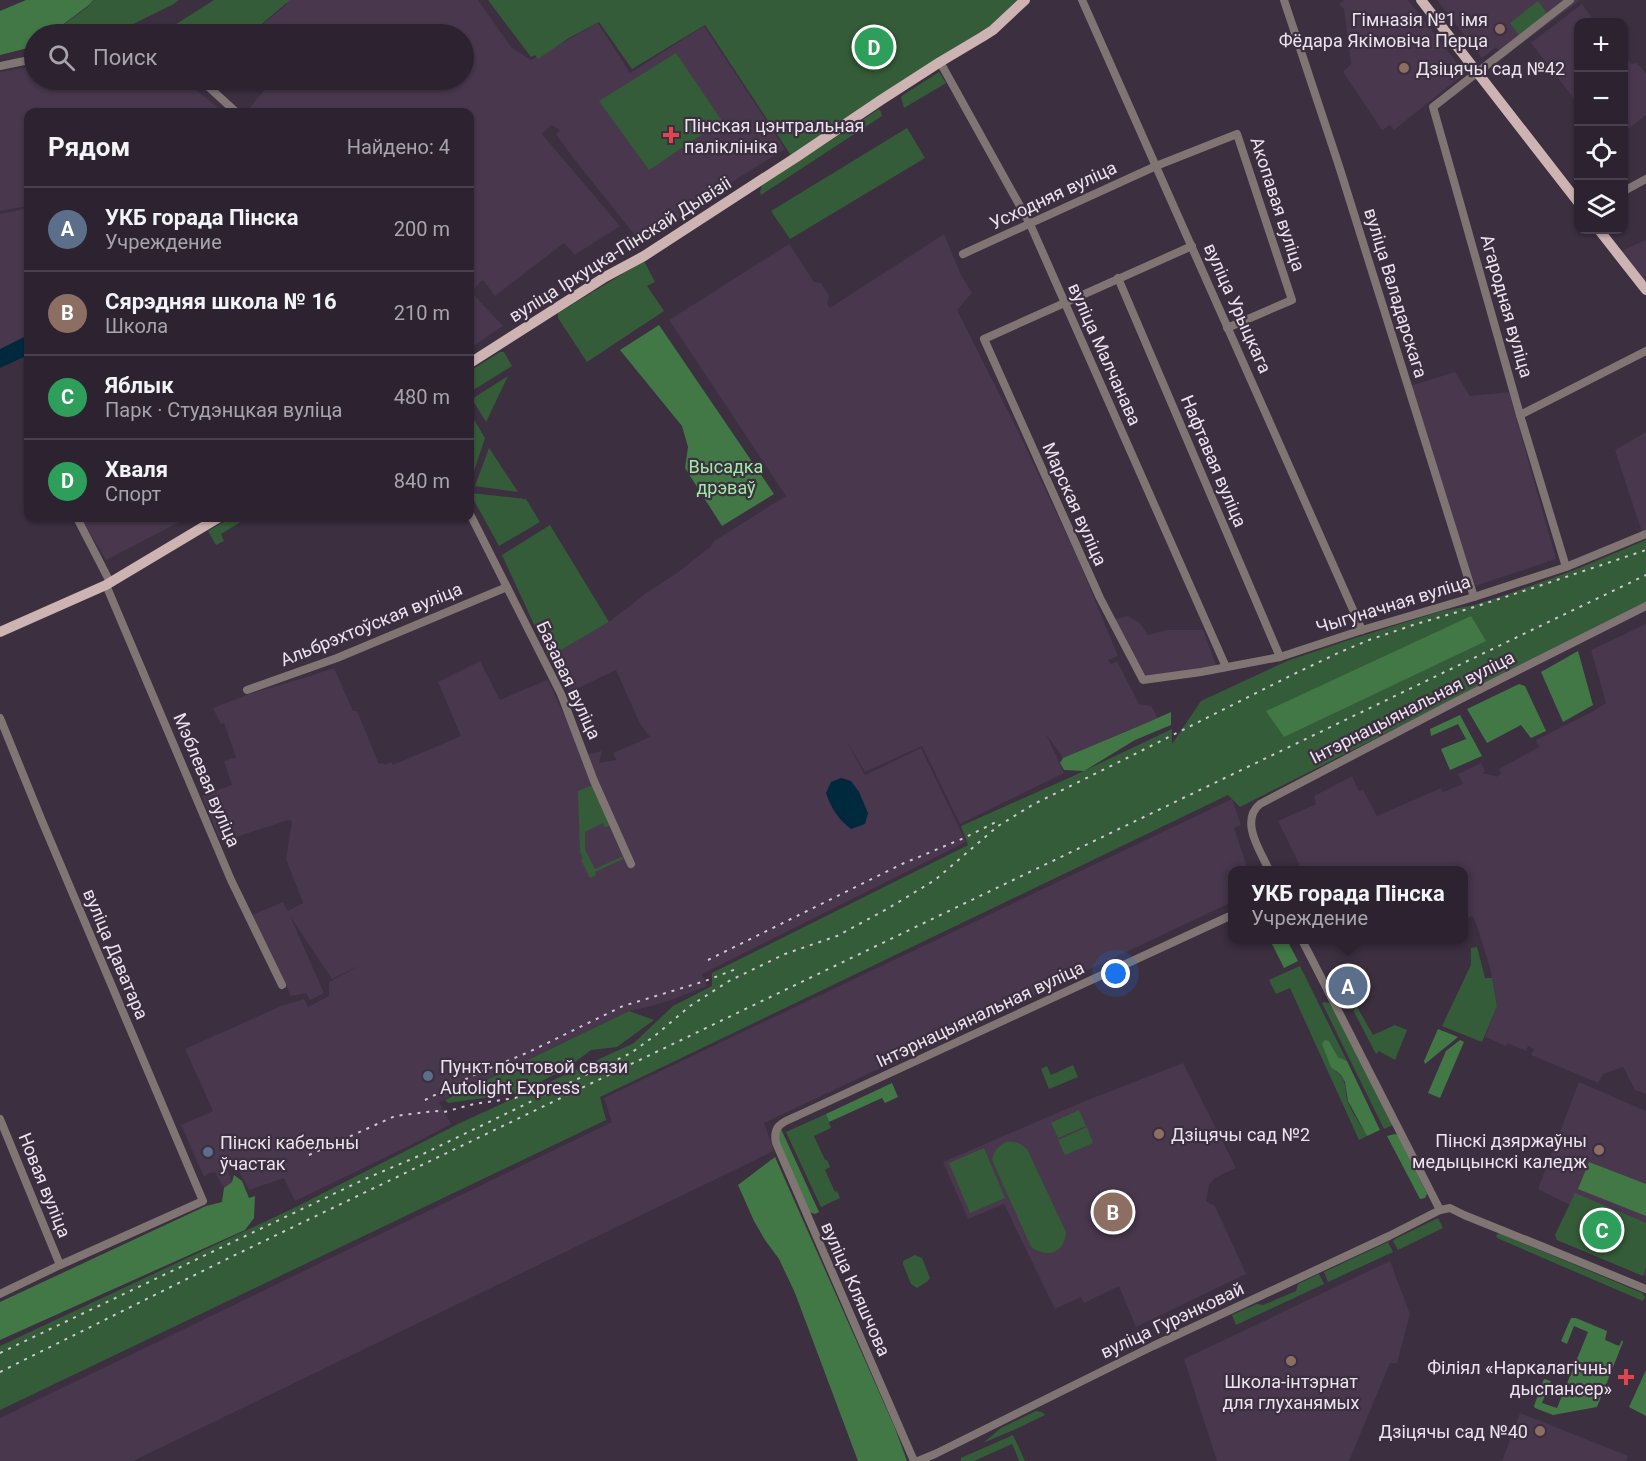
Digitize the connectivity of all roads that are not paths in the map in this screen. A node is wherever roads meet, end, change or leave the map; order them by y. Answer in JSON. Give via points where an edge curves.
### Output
{"nodes":[{"id":1,"x":1025,"y":0,"type":"edge"},
{"id":2,"x":1082,"y":0,"type":"edge"},
{"id":3,"x":1284,"y":0,"type":"edge"},
{"id":4,"x":1421,"y":0,"type":"edge"},
{"id":5,"x":1570,"y":0,"type":"edge"},
{"id":6,"x":24,"y":61,"type":"edge"},
{"id":7,"x":940,"y":62,"type":"junction"},
{"id":8,"x":0,"y":66,"type":"edge"},
{"id":9,"x":1477,"y":72,"type":"junction"},
{"id":10,"x":212,"y":90,"type":"edge"},
{"id":11,"x":232,"y":108,"type":"edge"},
{"id":12,"x":1156,"y":166,"type":"junction"},
{"id":13,"x":1646,"y":180,"type":"edge"},
{"id":14,"x":1628,"y":189,"type":"edge"},
{"id":15,"x":1574,"y":197,"type":"edge"},
{"id":16,"x":1030,"y":224,"type":"junction"},
{"id":17,"x":1602,"y":234,"type":"edge"},
{"id":18,"x":1192,"y":246,"type":"junction"},
{"id":19,"x":963,"y":254,"type":"dead end"},
{"id":20,"x":1118,"y":278,"type":"junction"},
{"id":21,"x":1646,"y":290,"type":"edge"},
{"id":22,"x":1064,"y":303,"type":"junction"},
{"id":23,"x":1227,"y":328,"type":"junction"},
{"id":24,"x":1646,"y":351,"type":"edge"},
{"id":25,"x":474,"y":360,"type":"edge"},
{"id":26,"x":1520,"y":415,"type":"junction"},
{"id":27,"x":78,"y":522,"type":"edge"},
{"id":28,"x":211,"y":522,"type":"edge"},
{"id":29,"x":474,"y":522,"type":"edge"},
{"id":30,"x":1646,"y":534,"type":"edge"},
{"id":31,"x":1566,"y":567,"type":"junction"},
{"id":32,"x":108,"y":583,"type":"junction"},
{"id":33,"x":507,"y":587,"type":"junction"},
{"id":34,"x":1474,"y":597,"type":"junction"},
{"id":35,"x":1646,"y":606,"type":"edge"},
{"id":36,"x":1362,"y":630,"type":"junction"},
{"id":37,"x":0,"y":632,"type":"edge"},
{"id":38,"x":1280,"y":657,"type":"junction"},
{"id":39,"x":1226,"y":667,"type":"junction"},
{"id":40,"x":1143,"y":680,"type":"joint"},
{"id":41,"x":247,"y":690,"type":"dead end"},
{"id":42,"x":0,"y":718,"type":"edge"},
{"id":43,"x":631,"y":864,"type":"dead end"},
{"id":44,"x":1267,"y":866,"type":"edge"},
{"id":45,"x":1228,"y":917,"type":"edge"},
{"id":46,"x":1305,"y":944,"type":"edge"},
{"id":47,"x":282,"y":985,"type":"dead end"},
{"id":48,"x":0,"y":1119,"type":"edge"},
{"id":49,"x":776,"y":1129,"type":"joint"},
{"id":50,"x":1440,"y":1210,"type":"junction"},
{"id":51,"x":60,"y":1265,"type":"junction"},
{"id":52,"x":1646,"y":1289,"type":"edge"},
{"id":53,"x":0,"y":1294,"type":"edge"},
{"id":54,"x":914,"y":1461,"type":"edge"},
{"id":55,"x":918,"y":1461,"type":"edge"}],
"edges":[{"from":1,"to":7,"type":"main road","name":"вуліца Іркуцка-Пінскай Дывізіі","via":[[993,30]]},
{"from":2,"to":12,"type":"street","name":"вуліца Урыцкага"},
{"from":3,"to":34,"type":"street","name":"вуліца Валадарскага"},
{"from":4,"to":9,"type":"main road"},
{"from":5,"to":9,"type":"street"},
{"from":6,"to":8,"type":"street"},
{"from":7,"to":16,"type":"street","name":"вуліца Малчанава"},
{"from":7,"to":25,"type":"main road","name":"вуліца Іркуцка-Пінскай Дывізіі","via":[[644,256]]},
{"from":9,"to":15,"type":"main road"},
{"from":9,"to":26,"type":"street","name":"Агародная вуліца","via":[[1433,107]]},
{"from":10,"to":11,"type":"street"},
{"from":12,"to":16,"type":"street","name":"Усходняя вуліца"},
{"from":12,"to":18,"type":"street","name":"вуліца Урыцкага"},
{"from":12,"to":23,"type":"street","name":"Акопавая вуліца","via":[[1237,134],[1292,300]]},
{"from":13,"to":14,"type":"street"},
{"from":16,"to":19,"type":"street","name":"Усходняя вуліца"},
{"from":16,"to":22,"type":"street","name":"вуліца Малчанава"},
{"from":17,"to":21,"type":"main road"},
{"from":18,"to":20,"type":"street"},
{"from":18,"to":23,"type":"street","name":"вуліца Урыцкага"},
{"from":20,"to":22,"type":"street"},
{"from":20,"to":38,"type":"street","name":"Нафтавая вуліца"},
{"from":22,"to":39,"type":"street","name":"вуліца Малчанава"},
{"from":22,"to":40,"type":"street","name":"Марская вуліца","via":[[984,339],[1100,598]]},
{"from":23,"to":36,"type":"street","name":"вуліца Урыцкага"},
{"from":24,"to":26,"type":"street"},
{"from":26,"to":31,"type":"street","name":"Агародная вуліца"},
{"from":27,"to":32,"type":"street","name":"Мэблевая вуліца"},
{"from":28,"to":32,"type":"main road"},
{"from":29,"to":33,"type":"street","name":"Базавая вуліца"},
{"from":30,"to":31,"type":"street","name":"Чыгуначная вуліца"},
{"from":31,"to":34,"type":"street","name":"Чыгуначная вуліца"},
{"from":32,"to":37,"type":"main road"},
{"from":32,"to":47,"type":"street","name":"Мэблевая вуліца","via":[[231,880]]},
{"from":33,"to":41,"type":"street","name":"Альбрэхтоўская вуліца","via":[[337,658]]},
{"from":33,"to":43,"type":"street","name":"Базавая вуліца","via":[[561,694]]},
{"from":34,"to":36,"type":"street","name":"Чыгуначная вуліца"},
{"from":35,"to":44,"type":"street","name":"Інтэрнацыянальная вуліца","via":[[1260,804],[1253,812],[1251,829]]},
{"from":36,"to":38,"type":"street","name":"Чыгуначная вуліца"},
{"from":38,"to":39,"type":"street","name":"Чыгуначная вуліца"},
{"from":39,"to":40,"type":"street","name":"Чыгуначная вуліца"},
{"from":42,"to":51,"type":"street","name":"вуліца Даватара","via":[[203,1202]]},
{"from":45,"to":49,"type":"street","name":"Інтэрнацыянальная вуліца","via":[[799,1114]]},
{"from":46,"to":50,"type":"street"},
{"from":48,"to":51,"type":"street","name":"Новая вуліца"},
{"from":49,"to":54,"type":"street","name":"вуліца Кляшчова","via":[[776,1143]]},
{"from":50,"to":52,"type":"street","via":[[1450,1208]]},
{"from":50,"to":55,"type":"street","name":"вуліца Гурэнковай"},
{"from":51,"to":53,"type":"street"}]}
